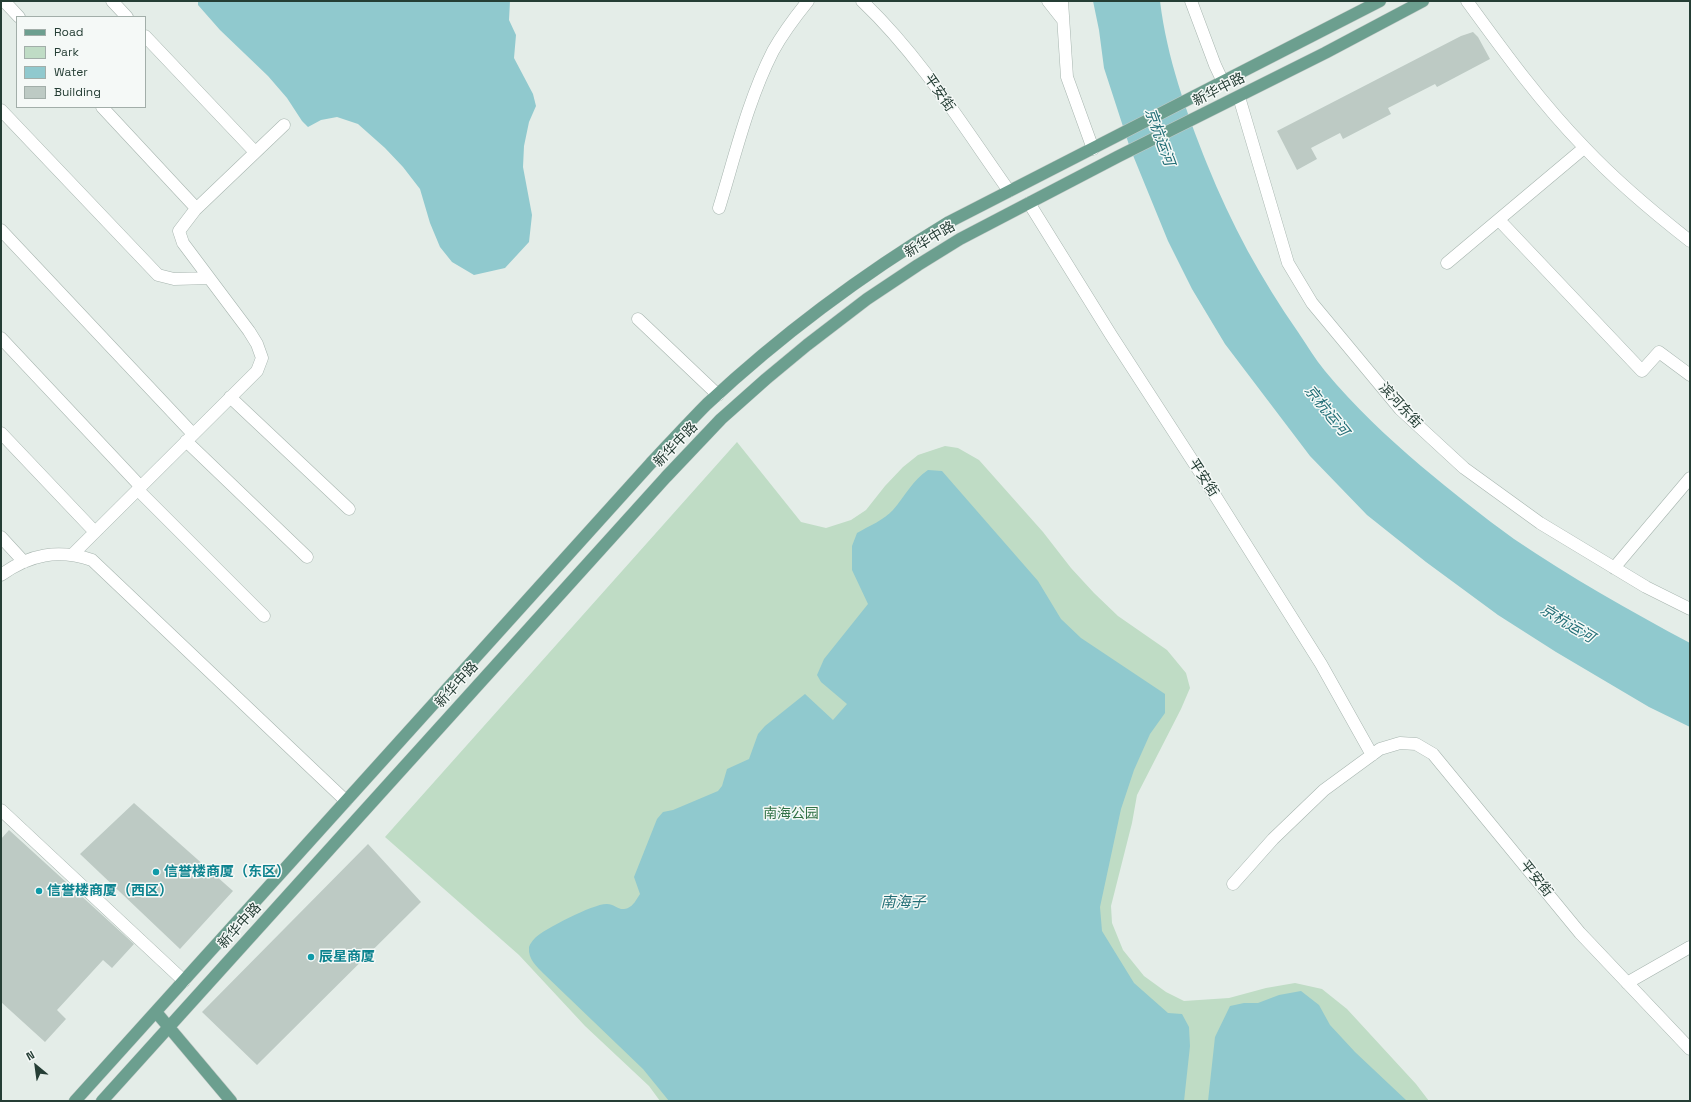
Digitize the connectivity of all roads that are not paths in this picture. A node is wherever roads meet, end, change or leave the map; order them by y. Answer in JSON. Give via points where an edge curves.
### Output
{"nodes":[{"id":1,"x":4,"y":1,"type":"edge"},
{"id":2,"x":112,"y":1,"type":"edge"},
{"id":3,"x":808,"y":1,"type":"edge"},
{"id":4,"x":862,"y":1,"type":"edge"},
{"id":5,"x":1048,"y":1,"type":"edge"},
{"id":6,"x":1062,"y":1,"type":"edge"},
{"id":7,"x":1191,"y":1,"type":"edge"},
{"id":8,"x":1380,"y":1,"type":"edge"},
{"id":9,"x":1423,"y":1,"type":"edge"},
{"id":10,"x":1467,"y":1,"type":"edge"},
{"id":11,"x":18,"y":16,"type":"edge"},
{"id":12,"x":126,"y":16,"type":"edge"},
{"id":13,"x":1063,"y":21,"type":"junction"},
{"id":14,"x":146,"y":37,"type":"edge"},
{"id":15,"x":1223,"y":82,"type":"junction"},
{"id":16,"x":1238,"y":97,"type":"junction"},
{"id":17,"x":103,"y":108,"type":"edge"},
{"id":18,"x":1,"y":110,"type":"edge"},
{"id":19,"x":284,"y":125,"type":"dead end"},
{"id":20,"x":1584,"y":148,"type":"junction"},
{"id":21,"x":1093,"y":149,"type":"junction"},
{"id":22,"x":255,"y":152,"type":"junction"},
{"id":23,"x":1009,"y":191,"type":"junction"},
{"id":24,"x":1029,"y":203,"type":"junction"},
{"id":25,"x":196,"y":208,"type":"junction"},
{"id":26,"x":719,"y":208,"type":"dead end"},
{"id":27,"x":1499,"y":220,"type":"junction"},
{"id":28,"x":1,"y":230,"type":"edge"},
{"id":29,"x":1690,"y":240,"type":"edge"},
{"id":30,"x":1447,"y":263,"type":"dead end"},
{"id":31,"x":209,"y":278,"type":"junction"},
{"id":32,"x":638,"y":319,"type":"dead end"},
{"id":33,"x":1,"y":338,"type":"edge"},
{"id":34,"x":1690,"y":375,"type":"edge"},
{"id":35,"x":718,"y":394,"type":"junction"},
{"id":36,"x":230,"y":398,"type":"junction"},
{"id":37,"x":1,"y":433,"type":"edge"},
{"id":38,"x":190,"y":438,"type":"junction"},
{"id":39,"x":1690,"y":478,"type":"edge"},
{"id":40,"x":139,"y":488,"type":"junction"},
{"id":41,"x":349,"y":509,"type":"dead end"},
{"id":42,"x":95,"y":532,"type":"junction"},
{"id":43,"x":1,"y":537,"type":"edge"},
{"id":44,"x":72,"y":555,"type":"junction"},
{"id":45,"x":308,"y":557,"type":"dead end"},
{"id":46,"x":24,"y":562,"type":"junction"},
{"id":47,"x":1614,"y":568,"type":"junction"},
{"id":48,"x":1,"y":575,"type":"edge"},
{"id":49,"x":1690,"y":609,"type":"edge"},
{"id":50,"x":264,"y":616,"type":"dead end"},
{"id":51,"x":1372,"y":755,"type":"junction"},
{"id":52,"x":346,"y":801,"type":"junction"},
{"id":53,"x":1,"y":810,"type":"edge"},
{"id":54,"x":1233,"y":884,"type":"dead end"},
{"id":55,"x":1690,"y":947,"type":"edge"},
{"id":56,"x":184,"y":981,"type":"junction"},
{"id":57,"x":1628,"y":983,"type":"junction"},
{"id":58,"x":156,"y":1012,"type":"junction"},
{"id":59,"x":169,"y":1027,"type":"junction"},
{"id":60,"x":1690,"y":1049,"type":"edge"},
{"id":61,"x":75,"y":1101,"type":"edge"},
{"id":62,"x":102,"y":1101,"type":"edge"},
{"id":63,"x":231,"y":1101,"type":"edge"}],
"edges":[{"from":1,"to":11,"type":"street"},
{"from":2,"to":12,"type":"street"},
{"from":3,"to":26,"type":"street","via":[[773,51],[754,96]]},
{"from":4,"to":23,"type":"street","name":"平安街","via":[[920,66]]},
{"from":5,"to":13,"type":"street"},
{"from":6,"to":13,"type":"street"},
{"from":7,"to":15,"type":"street"},
{"from":8,"to":15,"type":"main road","name":"新华中路"},
{"from":9,"to":16,"type":"main road","name":"新华中路"},
{"from":10,"to":20,"type":"street","via":[[1509,60]]},
{"from":13,"to":21,"type":"street","via":[[1067,77]]},
{"from":14,"to":22,"type":"street"},
{"from":15,"to":21,"type":"main road","name":"新华中路"},
{"from":16,"to":24,"type":"main road","name":"新华中路"},
{"from":16,"to":47,"type":"street","name":"滨河东街","via":[[1288,263],[1312,303],[1400,409],[1464,468],[1540,523]]},
{"from":17,"to":25,"type":"street"},
{"from":18,"to":31,"type":"street","via":[[158,275],[174,279]]},
{"from":19,"to":22,"type":"street"},
{"from":20,"to":27,"type":"street"},
{"from":20,"to":29,"type":"street","via":[[1640,202]]},
{"from":21,"to":23,"type":"main road","name":"新华中路"},
{"from":22,"to":25,"type":"street"},
{"from":23,"to":35,"type":"main road","name":"新华中路","via":[[906,248],[793,330]]},
{"from":24,"to":51,"type":"street","name":"平安街","via":[[1321,664]]},
{"from":24,"to":59,"type":"main road","name":"新华中路","via":[[960,239],[867,299],[807,345],[721,419],[666,476]]},
{"from":25,"to":31,"type":"street","via":[[179,231],[183,243]]},
{"from":27,"to":30,"type":"street"},
{"from":27,"to":34,"type":"street","via":[[1642,371],[1659,352]]},
{"from":28,"to":38,"type":"street"},
{"from":31,"to":36,"type":"street","via":[[257,344],[262,358],[257,371]]},
{"from":32,"to":35,"type":"street"},
{"from":33,"to":40,"type":"street"},
{"from":35,"to":52,"type":"main road","name":"新华中路","via":[[646,469]]},
{"from":36,"to":38,"type":"street"},
{"from":36,"to":41,"type":"street"},
{"from":37,"to":42,"type":"street"},
{"from":38,"to":40,"type":"street"},
{"from":38,"to":45,"type":"street"},
{"from":39,"to":47,"type":"street"},
{"from":40,"to":42,"type":"street"},
{"from":40,"to":50,"type":"street"},
{"from":42,"to":44,"type":"street"},
{"from":43,"to":46,"type":"street"},
{"from":44,"to":46,"type":"street","via":[[56,554]]},
{"from":44,"to":52,"type":"street","via":[[92,560]]},
{"from":46,"to":48,"type":"street"},
{"from":47,"to":49,"type":"street","name":"滨河东街"},
{"from":51,"to":54,"type":"street","name":"平安街","via":[[1324,790],[1273,839]]},
{"from":51,"to":57,"type":"street","name":"平安街","via":[[1380,749],[1400,743],[1416,744],[1433,754],[1580,933]]},
{"from":52,"to":56,"type":"main road","name":"新华中路"},
{"from":53,"to":56,"type":"street"},
{"from":55,"to":57,"type":"street"},
{"from":56,"to":58,"type":"main road","name":"新华中路"},
{"from":57,"to":60,"type":"street","name":"平安街"},
{"from":58,"to":59,"type":"main road"},
{"from":58,"to":61,"type":"main road","name":"新华中路"},
{"from":59,"to":62,"type":"main road","name":"新华中路"},
{"from":59,"to":63,"type":"main road"}]}
